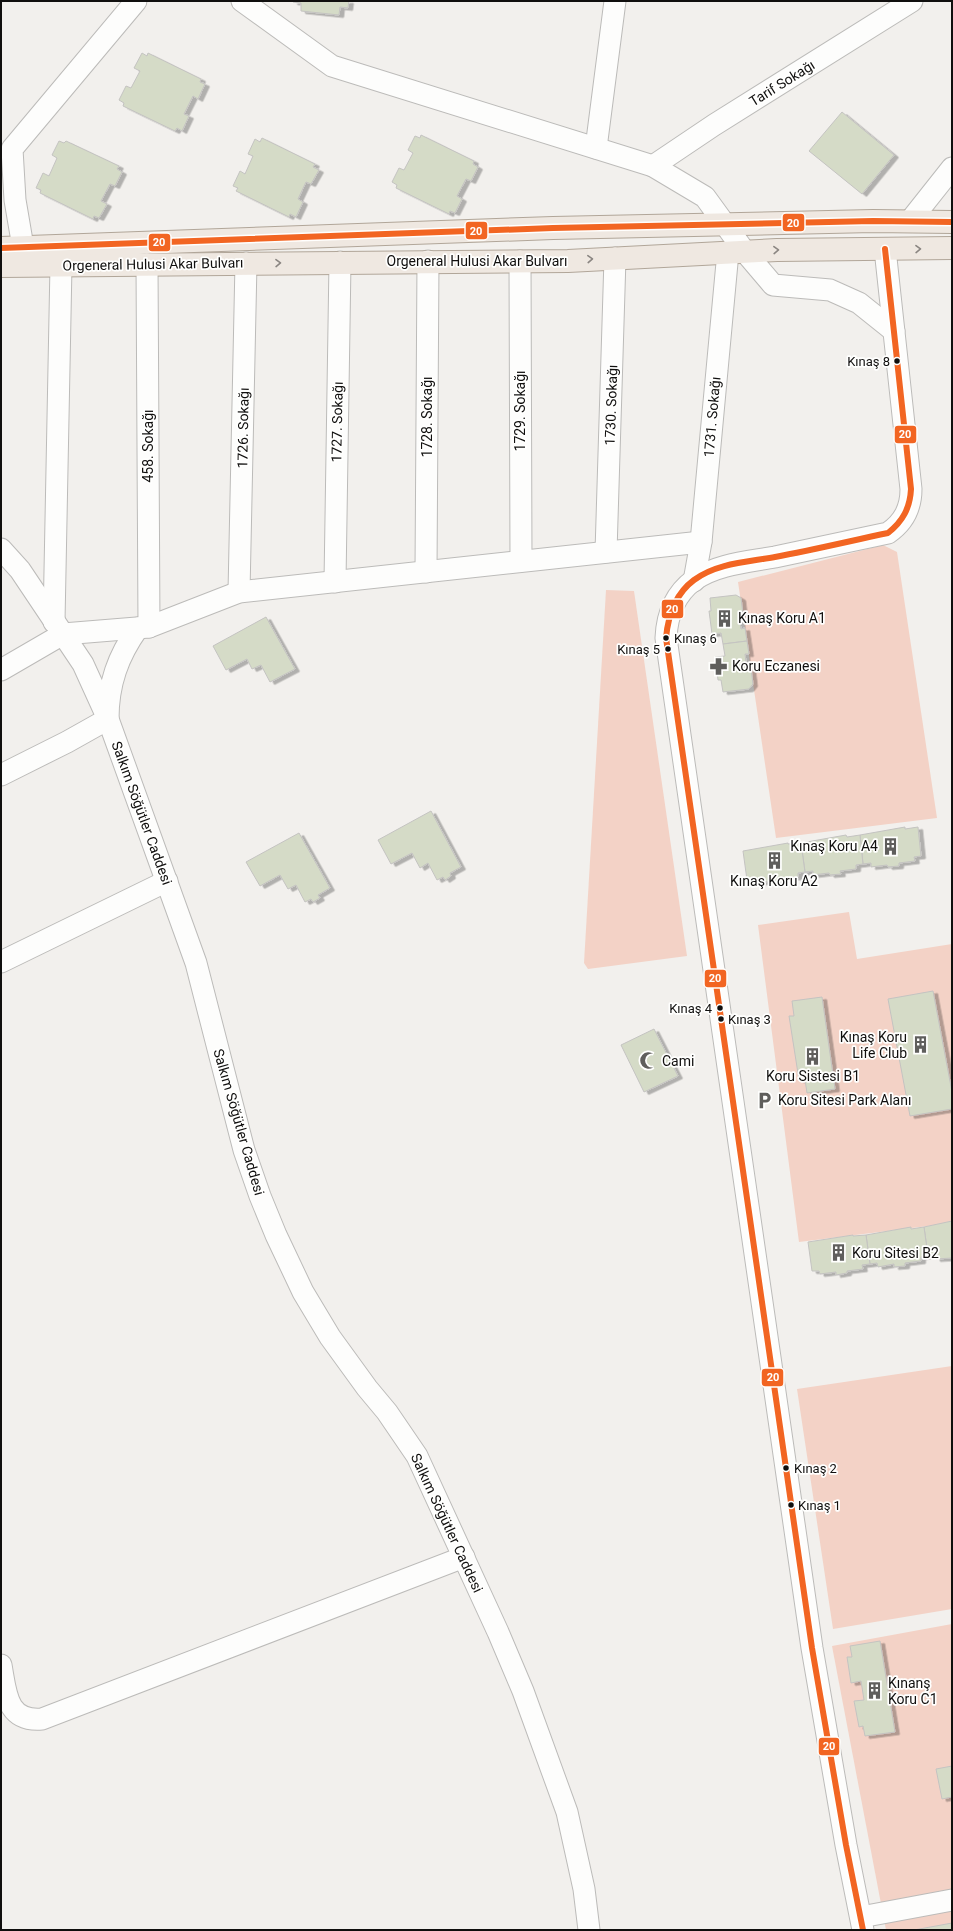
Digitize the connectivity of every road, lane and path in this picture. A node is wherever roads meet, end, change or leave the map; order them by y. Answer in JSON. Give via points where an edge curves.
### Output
{"nodes":[{"id":1,"x":136,"y":1,"type":"edge"},
{"id":2,"x":242,"y":1,"type":"edge"},
{"id":3,"x":616,"y":1,"type":"edge"},
{"id":4,"x":912,"y":1,"type":"edge"},
{"id":5,"x":596,"y":148,"type":"junction"},
{"id":6,"x":653,"y":166,"type":"junction"},
{"id":7,"x":952,"y":168,"type":"edge"},
{"id":8,"x":910,"y":221,"type":"junction"},
{"id":9,"x":952,"y":222,"type":"edge"},
{"id":10,"x":726,"y":224,"type":"junction"},
{"id":11,"x":23,"y":247,"type":"junction"},
{"id":12,"x":1,"y":248,"type":"edge"},
{"id":13,"x":952,"y":248,"type":"edge"},
{"id":14,"x":885,"y":249,"type":"junction"},
{"id":15,"x":737,"y":252,"type":"junction"},
{"id":16,"x":615,"y":258,"type":"junction"},
{"id":17,"x":520,"y":261,"type":"junction"},
{"id":18,"x":340,"y":262,"type":"junction"},
{"id":19,"x":428,"y":262,"type":"junction"},
{"id":20,"x":246,"y":263,"type":"junction"},
{"id":21,"x":147,"y":264,"type":"junction"},
{"id":22,"x":61,"y":265,"type":"junction"},
{"id":23,"x":1,"y":266,"type":"edge"},
{"id":24,"x":894,"y":331,"type":"junction"},
{"id":25,"x":701,"y":542,"type":"junction"},
{"id":26,"x":1,"y":549,"type":"edge"},
{"id":27,"x":606,"y":552,"type":"junction"},
{"id":28,"x":521,"y":561,"type":"junction"},
{"id":29,"x":426,"y":572,"type":"junction"},
{"id":30,"x":694,"y":581,"type":"junction"},
{"id":31,"x":335,"y":582,"type":"junction"},
{"id":32,"x":239,"y":592,"type":"junction"},
{"id":33,"x":59,"y":628,"type":"junction"},
{"id":34,"x":144,"y":628,"type":"junction"},
{"id":35,"x":1,"y":670,"type":"edge"},
{"id":36,"x":108,"y":719,"type":"junction"},
{"id":37,"x":1,"y":775,"type":"edge"},
{"id":38,"x":168,"y":881,"type":"junction"},
{"id":39,"x":1,"y":962,"type":"edge"},
{"id":40,"x":464,"y":1557,"type":"junction"},
{"id":41,"x":1,"y":1665,"type":"edge"},
{"id":42,"x":952,"y":1900,"type":"edge"},
{"id":43,"x":862,"y":1924,"type":"edge"},
{"id":44,"x":589,"y":1930,"type":"edge"}],
"edges":[{"from":1,"to":11,"type":"street","via":[[12,149],[15,200]]},
{"from":2,"to":5,"type":"street","via":[[332,66]]},
{"from":3,"to":5,"type":"street"},
{"from":4,"to":6,"type":"street","name":"Tarif Sokağı"},
{"from":5,"to":6,"type":"street"},
{"from":6,"to":10,"type":"street","via":[[705,197]]},
{"from":7,"to":8,"type":"street"},
{"from":8,"to":9,"type":"main road","name":"Orgeneral Hulusi Akar Bulvarı"},
{"from":8,"to":10,"type":"main road","name":"Orgeneral Hulusi Akar Bulvarı"},
{"from":10,"to":11,"type":"main road","name":"Orgeneral Hulusi Akar Bulvarı"},
{"from":10,"to":15,"type":"street"},
{"from":11,"to":12,"type":"main road","name":"Orgeneral Hulusi Akar Bulvarı"},
{"from":14,"to":13,"type":"main road","name":"Orgeneral Hulusi Akar Bulvarı","one_way":true},
{"from":15,"to":14,"type":"main road","name":"Orgeneral Hulusi Akar Bulvarı","one_way":true},
{"from":14,"to":24,"type":"street"},
{"from":15,"to":16,"type":"main road","name":"Orgeneral Hulusi Akar Bulvarı"},
{"from":15,"to":24,"type":"street","via":[[773,285],[830,290],[859,303]]},
{"from":15,"to":25,"type":"street","name":"1731. Sokağı"},
{"from":17,"to":16,"type":"main road","name":"Orgeneral Hulusi Akar Bulvarı","one_way":true},
{"from":16,"to":27,"type":"street","name":"1730. Sokağı"},
{"from":17,"to":19,"type":"main road","name":"Orgeneral Hulusi Akar Bulvarı"},
{"from":17,"to":28,"type":"street","name":"1729. Sokağı"},
{"from":18,"to":19,"type":"main road","name":"Orgeneral Hulusi Akar Bulvarı"},
{"from":20,"to":18,"type":"main road","name":"Orgeneral Hulusi Akar Bulvarı","one_way":true},
{"from":18,"to":31,"type":"street","name":"1727. Sokağı"},
{"from":19,"to":29,"type":"street","name":"1728. Sokağı"},
{"from":20,"to":21,"type":"main road","name":"Orgeneral Hulusi Akar Bulvarı"},
{"from":20,"to":32,"type":"street","name":"1726. Sokağı"},
{"from":21,"to":22,"type":"main road","name":"Orgeneral Hulusi Akar Bulvarı"},
{"from":21,"to":34,"type":"street","name":"458. Sokağı"},
{"from":22,"to":23,"type":"main road","name":"Orgeneral Hulusi Akar Bulvarı"},
{"from":22,"to":33,"type":"street"},
{"from":24,"to":30,"type":"street","via":[[911,489],[909,509],[900,524],[888,533],[731,565],[713,570]]},
{"from":25,"to":27,"type":"street"},
{"from":25,"to":30,"type":"street","name":"1731. Sokağı"},
{"from":26,"to":33,"type":"street","name":"Salkım Söğütler Caddesi","via":[[20,570]]},
{"from":27,"to":28,"type":"street"},
{"from":28,"to":29,"type":"street"},
{"from":29,"to":31,"type":"street"},
{"from":30,"to":43,"type":"street","via":[[679,596],[669,616],[667,649],[812,1648]]},
{"from":31,"to":32,"type":"street"},
{"from":32,"to":34,"type":"street"},
{"from":33,"to":34,"type":"street"},
{"from":33,"to":35,"type":"street"},
{"from":33,"to":36,"type":"street","name":"Salkım Söğütler Caddesi","via":[[83,664]]},
{"from":34,"to":36,"type":"street","via":[[121,655],[115,670],[109,697]]},
{"from":36,"to":37,"type":"street"},
{"from":36,"to":38,"type":"street","name":"Salkım Söğütler Caddesi"},
{"from":38,"to":39,"type":"street"},
{"from":38,"to":40,"type":"street","name":"Salkım Söğütler Caddesi","via":[[196,963],[244,1150],[276,1235],[303,1292],[330,1337],[388,1412],[417,1456]]},
{"from":40,"to":41,"type":"street","via":[[42,1719],[28,1718],[11,1707],[7,1701]]},
{"from":40,"to":44,"type":"street","name":"Salkım Söğütler Caddesi","via":[[523,1691],[557,1782],[576,1850]]},
{"from":42,"to":43,"type":"street"}]}
